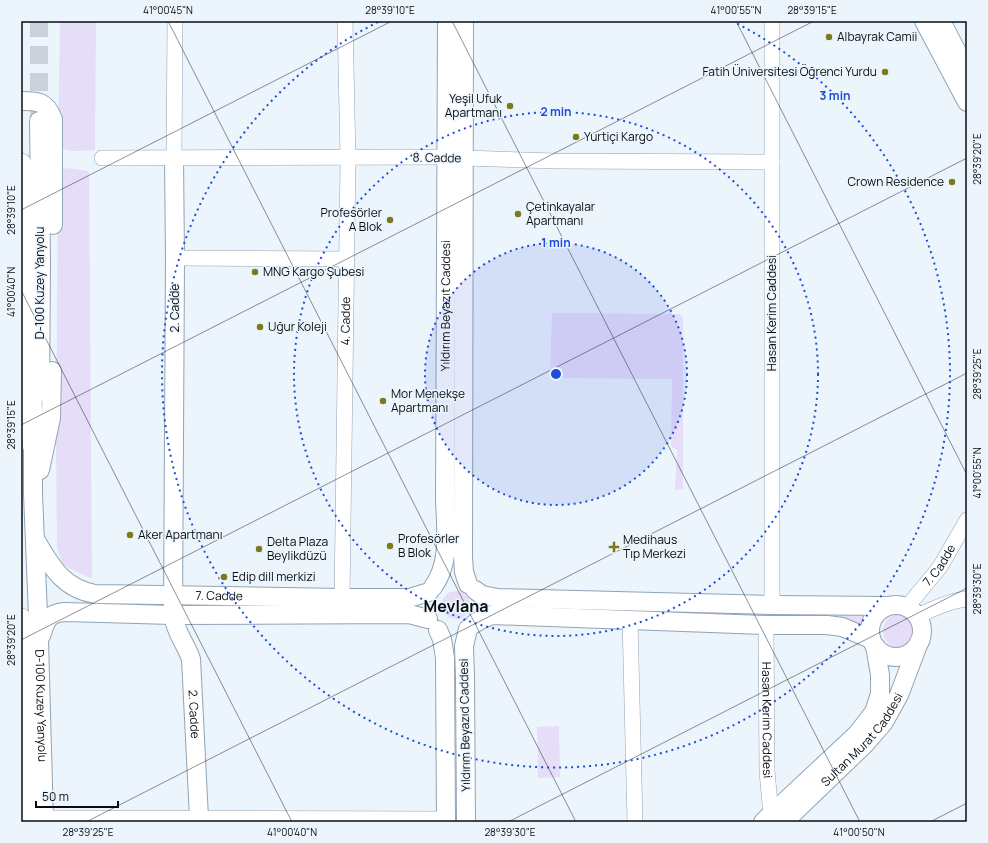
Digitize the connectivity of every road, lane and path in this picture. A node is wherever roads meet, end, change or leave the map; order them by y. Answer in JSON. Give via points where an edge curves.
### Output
{"nodes":[{"id":1,"x":175,"y":21,"type":"edge"},
{"id":2,"x":345,"y":21,"type":"edge"},
{"id":3,"x":447,"y":21,"type":"edge"},
{"id":4,"x":464,"y":21,"type":"edge"},
{"id":5,"x":772,"y":21,"type":"edge"},
{"id":6,"x":924,"y":21,"type":"edge"},
{"id":7,"x":942,"y":21,"type":"edge"},
{"id":8,"x":967,"y":71,"type":"edge"},
{"id":9,"x":21,"y":101,"type":"edge"},
{"id":10,"x":967,"y":102,"type":"edge"},
{"id":11,"x":39,"y":121,"type":"tunnel mouth"},
{"id":12,"x":446,"y":157,"type":"junction"},
{"id":13,"x":102,"y":158,"type":"dead end"},
{"id":14,"x":174,"y":158,"type":"junction"},
{"id":15,"x":348,"y":158,"type":"junction"},
{"id":16,"x":464,"y":158,"type":"junction"},
{"id":17,"x":772,"y":162,"type":"junction"},
{"id":18,"x":21,"y":164,"type":"edge"},
{"id":19,"x":175,"y":258,"type":"junction"},
{"id":20,"x":346,"y":259,"type":"junction"},
{"id":21,"x":33,"y":444,"type":"junction"},
{"id":22,"x":33,"y":494,"type":"junction"},
{"id":23,"x":967,"y":520,"type":"edge"},
{"id":24,"x":35,"y":538,"type":"junction"},
{"id":25,"x":472,"y":587,"type":"junction"},
{"id":26,"x":431,"y":590,"type":"junction"},
{"id":27,"x":174,"y":595,"type":"junction"},
{"id":28,"x":342,"y":598,"type":"junction"},
{"id":29,"x":967,"y":600,"type":"edge"},
{"id":30,"x":772,"y":605,"type":"junction"},
{"id":31,"x":887,"y":606,"type":"junction"},
{"id":32,"x":912,"y":612,"type":"junction"},
{"id":33,"x":173,"y":616,"type":"junction"},
{"id":34,"x":21,"y":619,"type":"edge"},
{"id":35,"x":630,"y":620,"type":"junction"},
{"id":36,"x":433,"y":624,"type":"junction"},
{"id":37,"x":766,"y":625,"type":"junction"},
{"id":38,"x":471,"y":626,"type":"junction"},
{"id":39,"x":40,"y":640,"type":"junction"},
{"id":40,"x":919,"y":642,"type":"junction"},
{"id":41,"x":873,"y":643,"type":"junction"},
{"id":42,"x":199,"y":818,"type":"junction"},
{"id":43,"x":772,"y":820,"type":"edge"},
{"id":44,"x":39,"y":821,"type":"edge"},
{"id":45,"x":446,"y":821,"type":"edge"},
{"id":46,"x":466,"y":822,"type":"edge"},
{"id":47,"x":635,"y":822,"type":"edge"}],
"edges":[{"from":1,"to":14,"type":"street","name":"2. Cadde"},
{"from":2,"to":15,"type":"street","name":"4. Cadde"},
{"from":3,"to":12,"type":"main road","name":"Yıldırım Beyazıt Caddesi"},
{"from":4,"to":16,"type":"main road","name":"Yıldırım Beyazıt Caddesi"},
{"from":5,"to":17,"type":"street","name":"Hasan Kerim Caddesi"},
{"from":6,"to":10,"type":"main road"},
{"from":7,"to":8,"type":"main road"},
{"from":9,"to":22,"type":"main road","via":[[40,102],[53,119],[51,418]]},
{"from":11,"to":21,"type":"main road","name":"D-100 Kuzey Yanyolu","via":[[40,370]]},
{"from":12,"to":15,"type":"street","name":"8. Cadde"},
{"from":12,"to":16,"type":"main road","name":"8. Cadde"},
{"from":12,"to":26,"type":"main road","name":"Yıldırım Beyazıt Caddesi","via":[[446,548],[441,573]]},
{"from":13,"to":14,"type":"street","name":"8. Cadde"},
{"from":14,"to":15,"type":"street","name":"8. Cadde"},
{"from":14,"to":19,"type":"main road","name":"2. Cadde"},
{"from":15,"to":20,"type":"street","name":"4. Cadde"},
{"from":16,"to":17,"type":"street","name":"8. Cadde"},
{"from":16,"to":25,"type":"main road","name":"Yıldırım Beyazıt Caddesi","via":[[463,557],[464,572]]},
{"from":17,"to":30,"type":"street","name":"Hasan Kerim Caddesi"},
{"from":18,"to":21,"type":"highway","via":[[26,197]]},
{"from":19,"to":20,"type":"street"},
{"from":19,"to":27,"type":"main road","name":"2. Cadde"},
{"from":20,"to":28,"type":"street","name":"4. Cadde"},
{"from":21,"to":22,"type":"main road","name":"D-100 Kuzey Yanyolu"},
{"from":22,"to":24,"type":"main road","name":"D-100 Kuzey Yanyolu"},
{"from":23,"to":32,"type":"street","name":"7. Cadde"},
{"from":24,"to":27,"type":"main road","name":"7. Cadde","via":[[60,576],[83,591],[95,594]]},
{"from":24,"to":39,"type":"main road","name":"D-100 Kuzey Yanyolu"},
{"from":25,"to":26,"type":"main road","via":[[462,580],[454,579],[439,582]]},
{"from":25,"to":30,"type":"main road","via":[[482,595],[498,598]]},
{"from":25,"to":38,"type":"main road","via":[[479,599],[480,608]]},
{"from":26,"to":28,"type":"main road","name":"7. Cadde","via":[[409,598]]},
{"from":26,"to":36,"type":"main road","via":[[425,606]]},
{"from":27,"to":28,"type":"main road","name":"7. Cadde"},
{"from":27,"to":33,"type":"main road","name":"2. Cadde"},
{"from":29,"to":32,"type":"street"},
{"from":30,"to":31,"type":"main road"},
{"from":31,"to":32,"type":"main road","via":[[896,605]]},
{"from":31,"to":41,"type":"main road","via":[[874,616],[871,623]]},
{"from":32,"to":40,"type":"main road","via":[[922,629]]},
{"from":33,"to":36,"type":"main road","name":"7. Cadde","via":[[408,614]]},
{"from":33,"to":39,"type":"main road","name":"7. Cadde","via":[[56,613],[46,622]]},
{"from":33,"to":42,"type":"main road","name":"2. Cadde","via":[[174,625],[191,659]]},
{"from":34,"to":44,"type":"highway"},
{"from":35,"to":37,"type":"main road"},
{"from":35,"to":38,"type":"main road","via":[[492,615]]},
{"from":35,"to":47,"type":"street"},
{"from":36,"to":38,"type":"main road","via":[[445,633],[453,634]]},
{"from":36,"to":45,"type":"main road","name":"Yıldırım Beyazıd Caddesi","via":[[442,639],[445,658]]},
{"from":37,"to":41,"type":"main road","via":[[842,627]]},
{"from":37,"to":43,"type":"street","name":"Hasan Kerim Caddesi","via":[[767,771]]},
{"from":38,"to":46,"type":"main road","name":"Yıldırım Beyazıd Caddesi","via":[[464,646]]},
{"from":39,"to":44,"type":"main road","name":"D-100 Kuzey Yanyolu"},
{"from":40,"to":41,"type":"main road","via":[[907,654],[898,656],[889,656],[881,652]]},
{"from":40,"to":43,"type":"main road","name":"Sultan Murat Caddesi","via":[[899,695],[884,722],[865,744]]},
{"from":41,"to":43,"type":"main road","name":"Sultan Murat Caddesi","via":[[880,671],[880,694],[874,712],[857,734]]},
{"from":42,"to":44,"type":"street"},
{"from":42,"to":45,"type":"street"}]}
